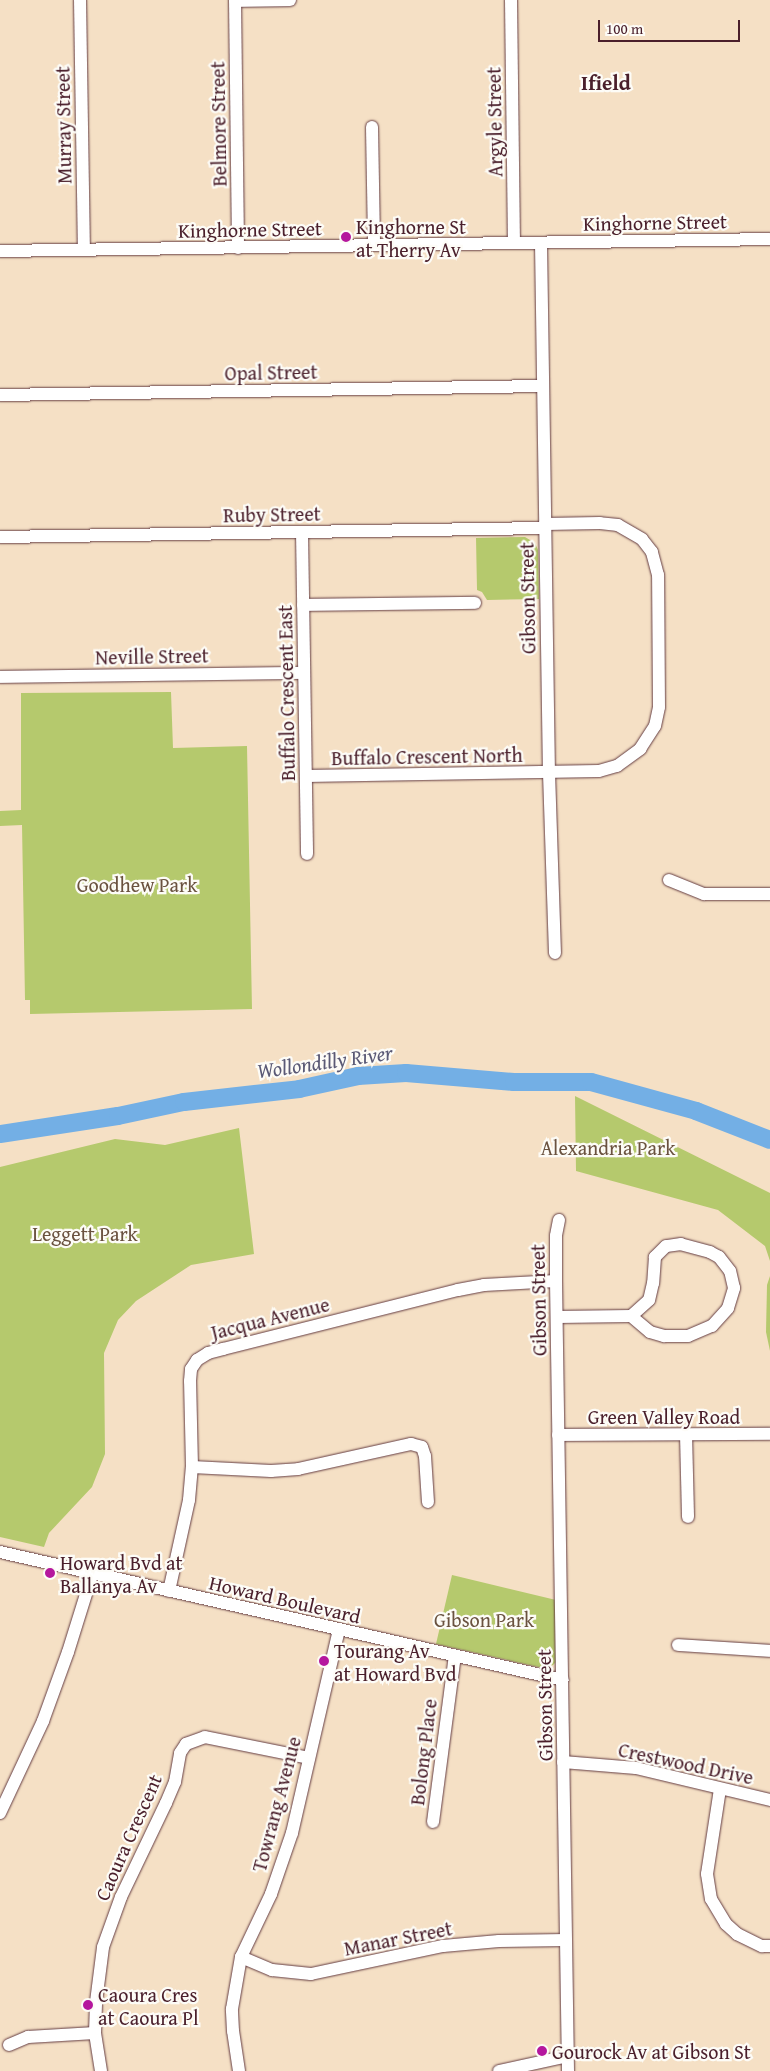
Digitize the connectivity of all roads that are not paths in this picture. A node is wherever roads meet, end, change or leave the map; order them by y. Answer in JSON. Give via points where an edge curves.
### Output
{"nodes":[{"id":1,"x":80,"y":0,"type":"edge"},
{"id":2,"x":235,"y":0,"type":"edge"},
{"id":3,"x":290,"y":0,"type":"edge"},
{"id":4,"x":511,"y":0,"type":"edge"},
{"id":5,"x":372,"y":127,"type":"dead end"},
{"id":6,"x":770,"y":238,"type":"edge"},
{"id":7,"x":514,"y":243,"type":"junction"},
{"id":8,"x":541,"y":243,"type":"junction"},
{"id":9,"x":374,"y":245,"type":"junction"},
{"id":10,"x":238,"y":248,"type":"junction"},
{"id":11,"x":84,"y":250,"type":"junction"},
{"id":12,"x":0,"y":252,"type":"edge"},
{"id":13,"x":543,"y":386,"type":"junction"},
{"id":14,"x":0,"y":395,"type":"edge"},
{"id":15,"x":545,"y":526,"type":"junction"},
{"id":16,"x":302,"y":532,"type":"junction"},
{"id":17,"x":0,"y":537,"type":"edge"},
{"id":18,"x":475,"y":603,"type":"dead end"},
{"id":19,"x":303,"y":605,"type":"junction"},
{"id":20,"x":304,"y":673,"type":"junction"},
{"id":21,"x":0,"y":677,"type":"edge"},
{"id":22,"x":549,"y":772,"type":"junction"},
{"id":23,"x":306,"y":776,"type":"junction"},
{"id":24,"x":307,"y":854,"type":"dead end"},
{"id":25,"x":669,"y":880,"type":"dead end"},
{"id":26,"x":770,"y":894,"type":"edge"},
{"id":27,"x":555,"y":953,"type":"dead end"},
{"id":28,"x":559,"y":1220,"type":"dead end"},
{"id":29,"x":556,"y":1281,"type":"junction"},
{"id":30,"x":631,"y":1316,"type":"junction"},
{"id":31,"x":557,"y":1317,"type":"junction"},
{"id":32,"x":686,"y":1434,"type":"junction"},
{"id":33,"x":770,"y":1434,"type":"edge"},
{"id":34,"x":558,"y":1435,"type":"junction"},
{"id":35,"x":192,"y":1467,"type":"junction"},
{"id":36,"x":428,"y":1502,"type":"dead end"},
{"id":37,"x":688,"y":1517,"type":"dead end"},
{"id":38,"x":0,"y":1552,"type":"edge"},
{"id":39,"x":92,"y":1575,"type":"junction"},
{"id":40,"x":169,"y":1591,"type":"junction"},
{"id":41,"x":339,"y":1630,"type":"junction"},
{"id":42,"x":678,"y":1645,"type":"dead end"},
{"id":43,"x":770,"y":1650,"type":"edge"},
{"id":44,"x":454,"y":1656,"type":"junction"},
{"id":45,"x":563,"y":1680,"type":"junction"},
{"id":46,"x":309,"y":1758,"type":"junction"},
{"id":47,"x":563,"y":1762,"type":"junction"},
{"id":48,"x":720,"y":1789,"type":"junction"},
{"id":49,"x":770,"y":1800,"type":"edge"},
{"id":50,"x":0,"y":1813,"type":"edge"},
{"id":51,"x":432,"y":1822,"type":"dead end"},
{"id":52,"x":566,"y":1940,"type":"junction"},
{"id":53,"x":770,"y":1946,"type":"edge"},
{"id":54,"x":241,"y":1957,"type":"junction"},
{"id":55,"x":95,"y":2033,"type":"junction"},
{"id":56,"x":9,"y":2045,"type":"dead end"},
{"id":57,"x":568,"y":2056,"type":"junction"},
{"id":58,"x":101,"y":2071,"type":"edge"},
{"id":59,"x":239,"y":2071,"type":"edge"},
{"id":60,"x":499,"y":2071,"type":"edge"},
{"id":61,"x":568,"y":2071,"type":"edge"}],
"edges":[{"from":1,"to":11,"type":"street","name":"Murray Street"},
{"from":2,"to":3,"type":"street"},
{"from":2,"to":10,"type":"street","name":"Belmore Street"},
{"from":4,"to":7,"type":"street","name":"Argyle Street"},
{"from":5,"to":9,"type":"street"},
{"from":6,"to":8,"type":"street","name":"Kinghorne Street"},
{"from":7,"to":8,"type":"street","name":"Kinghorne Street"},
{"from":7,"to":9,"type":"street","name":"Kinghorne Street"},
{"from":8,"to":13,"type":"street","name":"Gibson Street"},
{"from":9,"to":10,"type":"street","name":"Kinghorne Street"},
{"from":10,"to":11,"type":"street","name":"Kinghorne Street"},
{"from":11,"to":12,"type":"street","name":"Kinghorne Street"},
{"from":13,"to":14,"type":"street","name":"Opal Street"},
{"from":13,"to":15,"type":"street","name":"Gibson Street"},
{"from":15,"to":16,"type":"street","name":"Ruby Street"},
{"from":15,"to":22,"type":"street","name":"Gibson Street"},
{"from":15,"to":22,"type":"street","name":"Ruby Street","via":[[610,524],[626,529],[642,539],[652,552],[658,584],[659,707],[651,734],[640,749],[617,766],[599,771]]},
{"from":16,"to":17,"type":"street","name":"Ruby Street"},
{"from":16,"to":19,"type":"street","name":"Buffalo Crescent East"},
{"from":18,"to":19,"type":"street"},
{"from":19,"to":20,"type":"street","name":"Buffalo Crescent East"},
{"from":20,"to":21,"type":"street","name":"Neville Street"},
{"from":20,"to":23,"type":"street","name":"Buffalo Crescent East"},
{"from":22,"to":23,"type":"street","name":"Buffalo Crescent North"},
{"from":22,"to":27,"type":"street","name":"Gibson Street"},
{"from":23,"to":24,"type":"street","name":"Buffalo Crescent East"},
{"from":25,"to":26,"type":"street","via":[[704,894]]},
{"from":28,"to":29,"type":"street","name":"Gibson Street"},
{"from":29,"to":31,"type":"street","name":"Gibson Street"},
{"from":29,"to":35,"type":"street","name":"Jacqua Avenue","via":[[484,1285],[458,1290],[208,1353],[191,1369]]},
{"from":30,"to":30,"type":"street","via":[[650,1332],[664,1336],[676,1338],[702,1332],[728,1308],[734,1288],[730,1271],[719,1257],[710,1252],[681,1244],[666,1246],[655,1257],[649,1300]]},
{"from":30,"to":31,"type":"street"},
{"from":31,"to":34,"type":"street","name":"Gibson Street"},
{"from":32,"to":33,"type":"street","name":"Green Valley Road"},
{"from":32,"to":34,"type":"street","name":"Green Valley Road"},
{"from":32,"to":37,"type":"street"},
{"from":34,"to":45,"type":"street","name":"Gibson Street"},
{"from":35,"to":36,"type":"street","via":[[271,1471],[298,1469],[410,1444],[422,1447],[425,1456]]},
{"from":35,"to":40,"type":"street","name":"Jacqua Avenue","via":[[189,1500]]},
{"from":38,"to":39,"type":"street","name":"Howard Boulevard"},
{"from":39,"to":40,"type":"street","name":"Howard Boulevard"},
{"from":39,"to":50,"type":"street","via":[[43,1721]]},
{"from":40,"to":41,"type":"street","name":"Howard Boulevard"},
{"from":41,"to":44,"type":"street","name":"Howard Boulevard"},
{"from":41,"to":46,"type":"street","name":"Towrang Avenue"},
{"from":42,"to":43,"type":"street"},
{"from":44,"to":45,"type":"street","name":"Howard Boulevard"},
{"from":44,"to":51,"type":"street","name":"Bolong Place"},
{"from":45,"to":47,"type":"street","name":"Gibson Street"},
{"from":46,"to":54,"type":"street","name":"Towrang Avenue","via":[[292,1834],[271,1894]]},
{"from":46,"to":55,"type":"street","name":"Caoura Crescent","via":[[215,1738],[204,1737],[186,1744],[180,1753],[166,1804],[110,1923],[98,1979]]},
{"from":47,"to":48,"type":"street","name":"Crestwood Drive","via":[[636,1768]]},
{"from":47,"to":52,"type":"street","name":"Gibson Street"},
{"from":48,"to":49,"type":"street","name":"Crestwood Drive"},
{"from":48,"to":53,"type":"street","via":[[707,1874],[711,1899],[726,1924],[737,1934],[762,1946]]},
{"from":52,"to":54,"type":"street","name":"Manar Street","via":[[443,1946],[310,1974],[272,1970]]},
{"from":52,"to":57,"type":"street","name":"Gibson Street"},
{"from":54,"to":59,"type":"street","name":"Towrang Avenue","via":[[232,2009]]},
{"from":55,"to":56,"type":"street","via":[[28,2038]]},
{"from":55,"to":58,"type":"street","name":"Caoura Crescent"},
{"from":57,"to":60,"type":"street"},
{"from":57,"to":61,"type":"street","name":"Gibson Street"}]}
